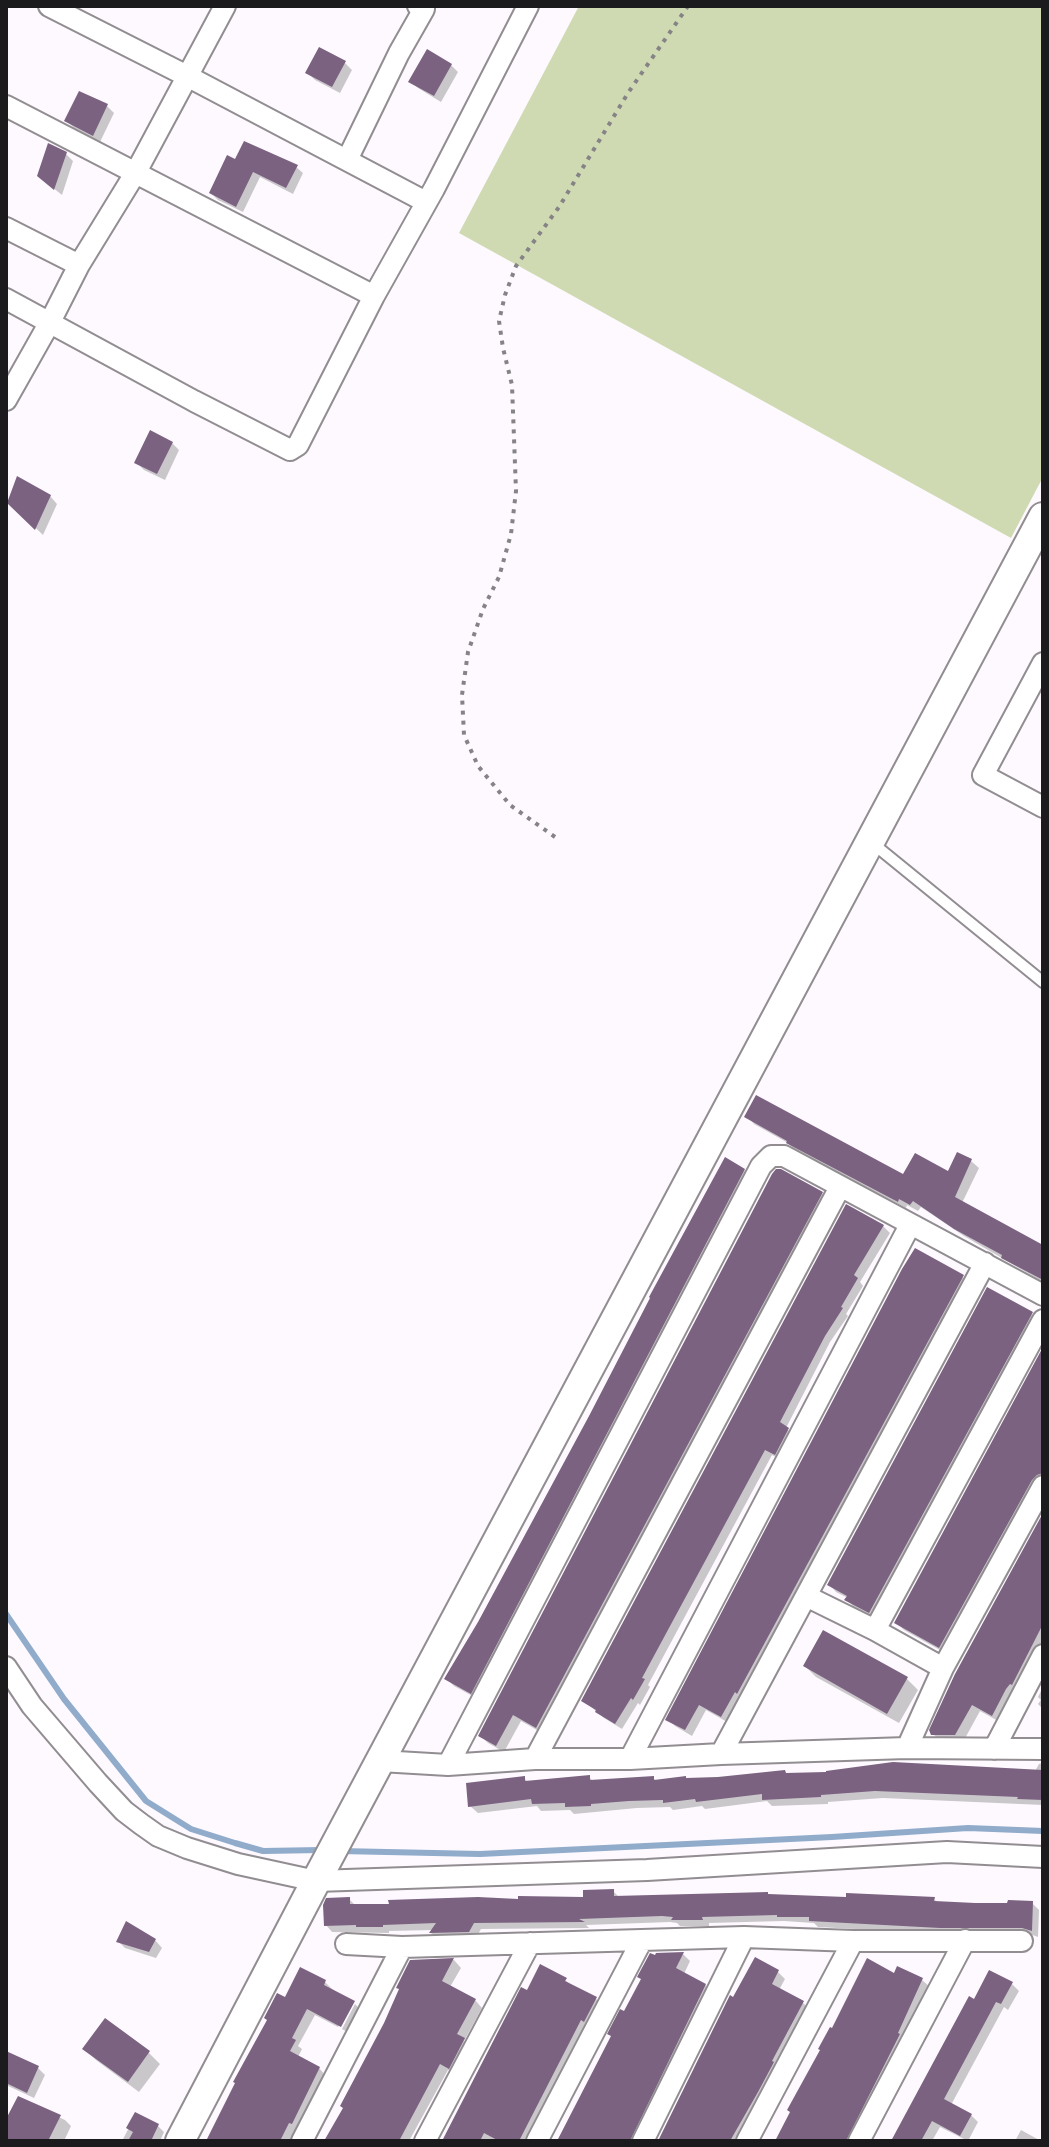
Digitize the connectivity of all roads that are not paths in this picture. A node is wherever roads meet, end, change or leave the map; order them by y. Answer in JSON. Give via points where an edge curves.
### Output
{"nodes":[{"id":1,"x":49,"y":6,"type":"edge"},
{"id":2,"x":225,"y":6,"type":"edge"},
{"id":3,"x":528,"y":6,"type":"edge"},
{"id":4,"x":423,"y":7,"type":"edge"},
{"id":5,"x":187,"y":76,"type":"junction"},
{"id":6,"x":6,"y":106,"type":"edge"},
{"id":7,"x":347,"y":160,"type":"junction"},
{"id":8,"x":136,"y":172,"type":"junction"},
{"id":9,"x":426,"y":202,"type":"junction"},
{"id":10,"x":6,"y":228,"type":"edge"},
{"id":11,"x":79,"y":265,"type":"junction"},
{"id":12,"x":374,"y":296,"type":"junction"},
{"id":13,"x":6,"y":299,"type":"edge"},
{"id":14,"x":50,"y":322,"type":"junction"},
{"id":15,"x":6,"y":400,"type":"edge"},
{"id":16,"x":1043,"y":517,"type":"edge"},
{"id":17,"x":1043,"y":663,"type":"edge"},
{"id":18,"x":1036,"y":693,"type":"edge"},
{"id":19,"x":1043,"y":807,"type":"edge"},
{"id":20,"x":869,"y":841,"type":"junction"},
{"id":21,"x":1043,"y":982,"type":"edge"},
{"id":22,"x":840,"y":1187,"type":"junction"},
{"id":23,"x":910,"y":1225,"type":"junction"},
{"id":24,"x":985,"y":1263,"type":"junction"},
{"id":25,"x":1043,"y":1295,"type":"edge"},
{"id":26,"x":1043,"y":1320,"type":"edge"},
{"id":27,"x":1043,"y":1486,"type":"edge"},
{"id":28,"x":806,"y":1596,"type":"junction"},
{"id":29,"x":875,"y":1630,"type":"junction"},
{"id":30,"x":1043,"y":1655,"type":"edge"},
{"id":31,"x":6,"y":1667,"type":"edge"},
{"id":32,"x":943,"y":1668,"type":"junction"},
{"id":33,"x":907,"y":1748,"type":"junction"},
{"id":34,"x":994,"y":1749,"type":"junction"},
{"id":35,"x":1043,"y":1749,"type":"edge"},
{"id":36,"x":721,"y":1754,"type":"junction"},
{"id":37,"x":535,"y":1759,"type":"junction"},
{"id":38,"x":630,"y":1759,"type":"junction"},
{"id":39,"x":380,"y":1761,"type":"junction"},
{"id":40,"x":448,"y":1765,"type":"junction"},
{"id":41,"x":1043,"y":1857,"type":"edge"},
{"id":42,"x":319,"y":1876,"type":"junction"},
{"id":43,"x":744,"y":1937,"type":"junction"},
{"id":44,"x":642,"y":1940,"type":"junction"},
{"id":45,"x":965,"y":1940,"type":"junction"},
{"id":46,"x":853,"y":1941,"type":"junction"},
{"id":47,"x":1022,"y":1941,"type":"dead end"},
{"id":48,"x":530,"y":1943,"type":"junction"},
{"id":49,"x":346,"y":1944,"type":"dead end"},
{"id":50,"x":402,"y":1947,"type":"junction"},
{"id":51,"x":180,"y":2141,"type":"edge"},
{"id":52,"x":302,"y":2141,"type":"edge"},
{"id":53,"x":425,"y":2141,"type":"edge"},
{"id":54,"x":537,"y":2141,"type":"edge"},
{"id":55,"x":643,"y":2141,"type":"edge"},
{"id":56,"x":747,"y":2141,"type":"edge"},
{"id":57,"x":859,"y":2141,"type":"edge"}],
"edges":[{"from":1,"to":5,"type":"street"},
{"from":2,"to":5,"type":"street"},
{"from":3,"to":9,"type":"street"},
{"from":4,"to":7,"type":"street"},
{"from":5,"to":7,"type":"street"},
{"from":5,"to":8,"type":"street"},
{"from":6,"to":8,"type":"street"},
{"from":7,"to":9,"type":"street"},
{"from":8,"to":11,"type":"street"},
{"from":8,"to":12,"type":"street"},
{"from":9,"to":12,"type":"street"},
{"from":10,"to":11,"type":"street"},
{"from":11,"to":14,"type":"street"},
{"from":12,"to":14,"type":"street","via":[[293,449]]},
{"from":13,"to":14,"type":"street"},
{"from":14,"to":15,"type":"street"},
{"from":16,"to":20,"type":"street"},
{"from":17,"to":18,"type":"street"},
{"from":18,"to":19,"type":"street","via":[[983,775]]},
{"from":20,"to":21,"type":"lane"},
{"from":20,"to":39,"type":"street"},
{"from":22,"to":23,"type":"street"},
{"from":22,"to":37,"type":"street"},
{"from":22,"to":40,"type":"street","via":[[784,1156],[771,1156],[761,1166]]},
{"from":23,"to":24,"type":"street"},
{"from":23,"to":38,"type":"street"},
{"from":24,"to":25,"type":"street"},
{"from":24,"to":28,"type":"street"},
{"from":26,"to":29,"type":"street"},
{"from":27,"to":32,"type":"street"},
{"from":28,"to":29,"type":"street"},
{"from":28,"to":36,"type":"street"},
{"from":29,"to":32,"type":"street"},
{"from":30,"to":34,"type":"street"},
{"from":31,"to":42,"type":"street","via":[[32,1706],[107,1792],[158,1836],[238,1864]]},
{"from":32,"to":33,"type":"street"},
{"from":33,"to":34,"type":"street"},
{"from":33,"to":36,"type":"street"},
{"from":34,"to":35,"type":"street"},
{"from":36,"to":38,"type":"street"},
{"from":37,"to":38,"type":"street"},
{"from":37,"to":40,"type":"street"},
{"from":39,"to":40,"type":"street"},
{"from":39,"to":42,"type":"street"},
{"from":41,"to":42,"type":"street","via":[[947,1852],[647,1870]]},
{"from":42,"to":51,"type":"street"},
{"from":43,"to":44,"type":"street"},
{"from":43,"to":46,"type":"street"},
{"from":43,"to":55,"type":"street"},
{"from":44,"to":48,"type":"street"},
{"from":44,"to":54,"type":"street"},
{"from":45,"to":46,"type":"street"},
{"from":45,"to":47,"type":"street"},
{"from":45,"to":57,"type":"street"},
{"from":46,"to":56,"type":"street"},
{"from":48,"to":50,"type":"street"},
{"from":48,"to":53,"type":"street"},
{"from":49,"to":50,"type":"street"},
{"from":50,"to":52,"type":"street"}]}
